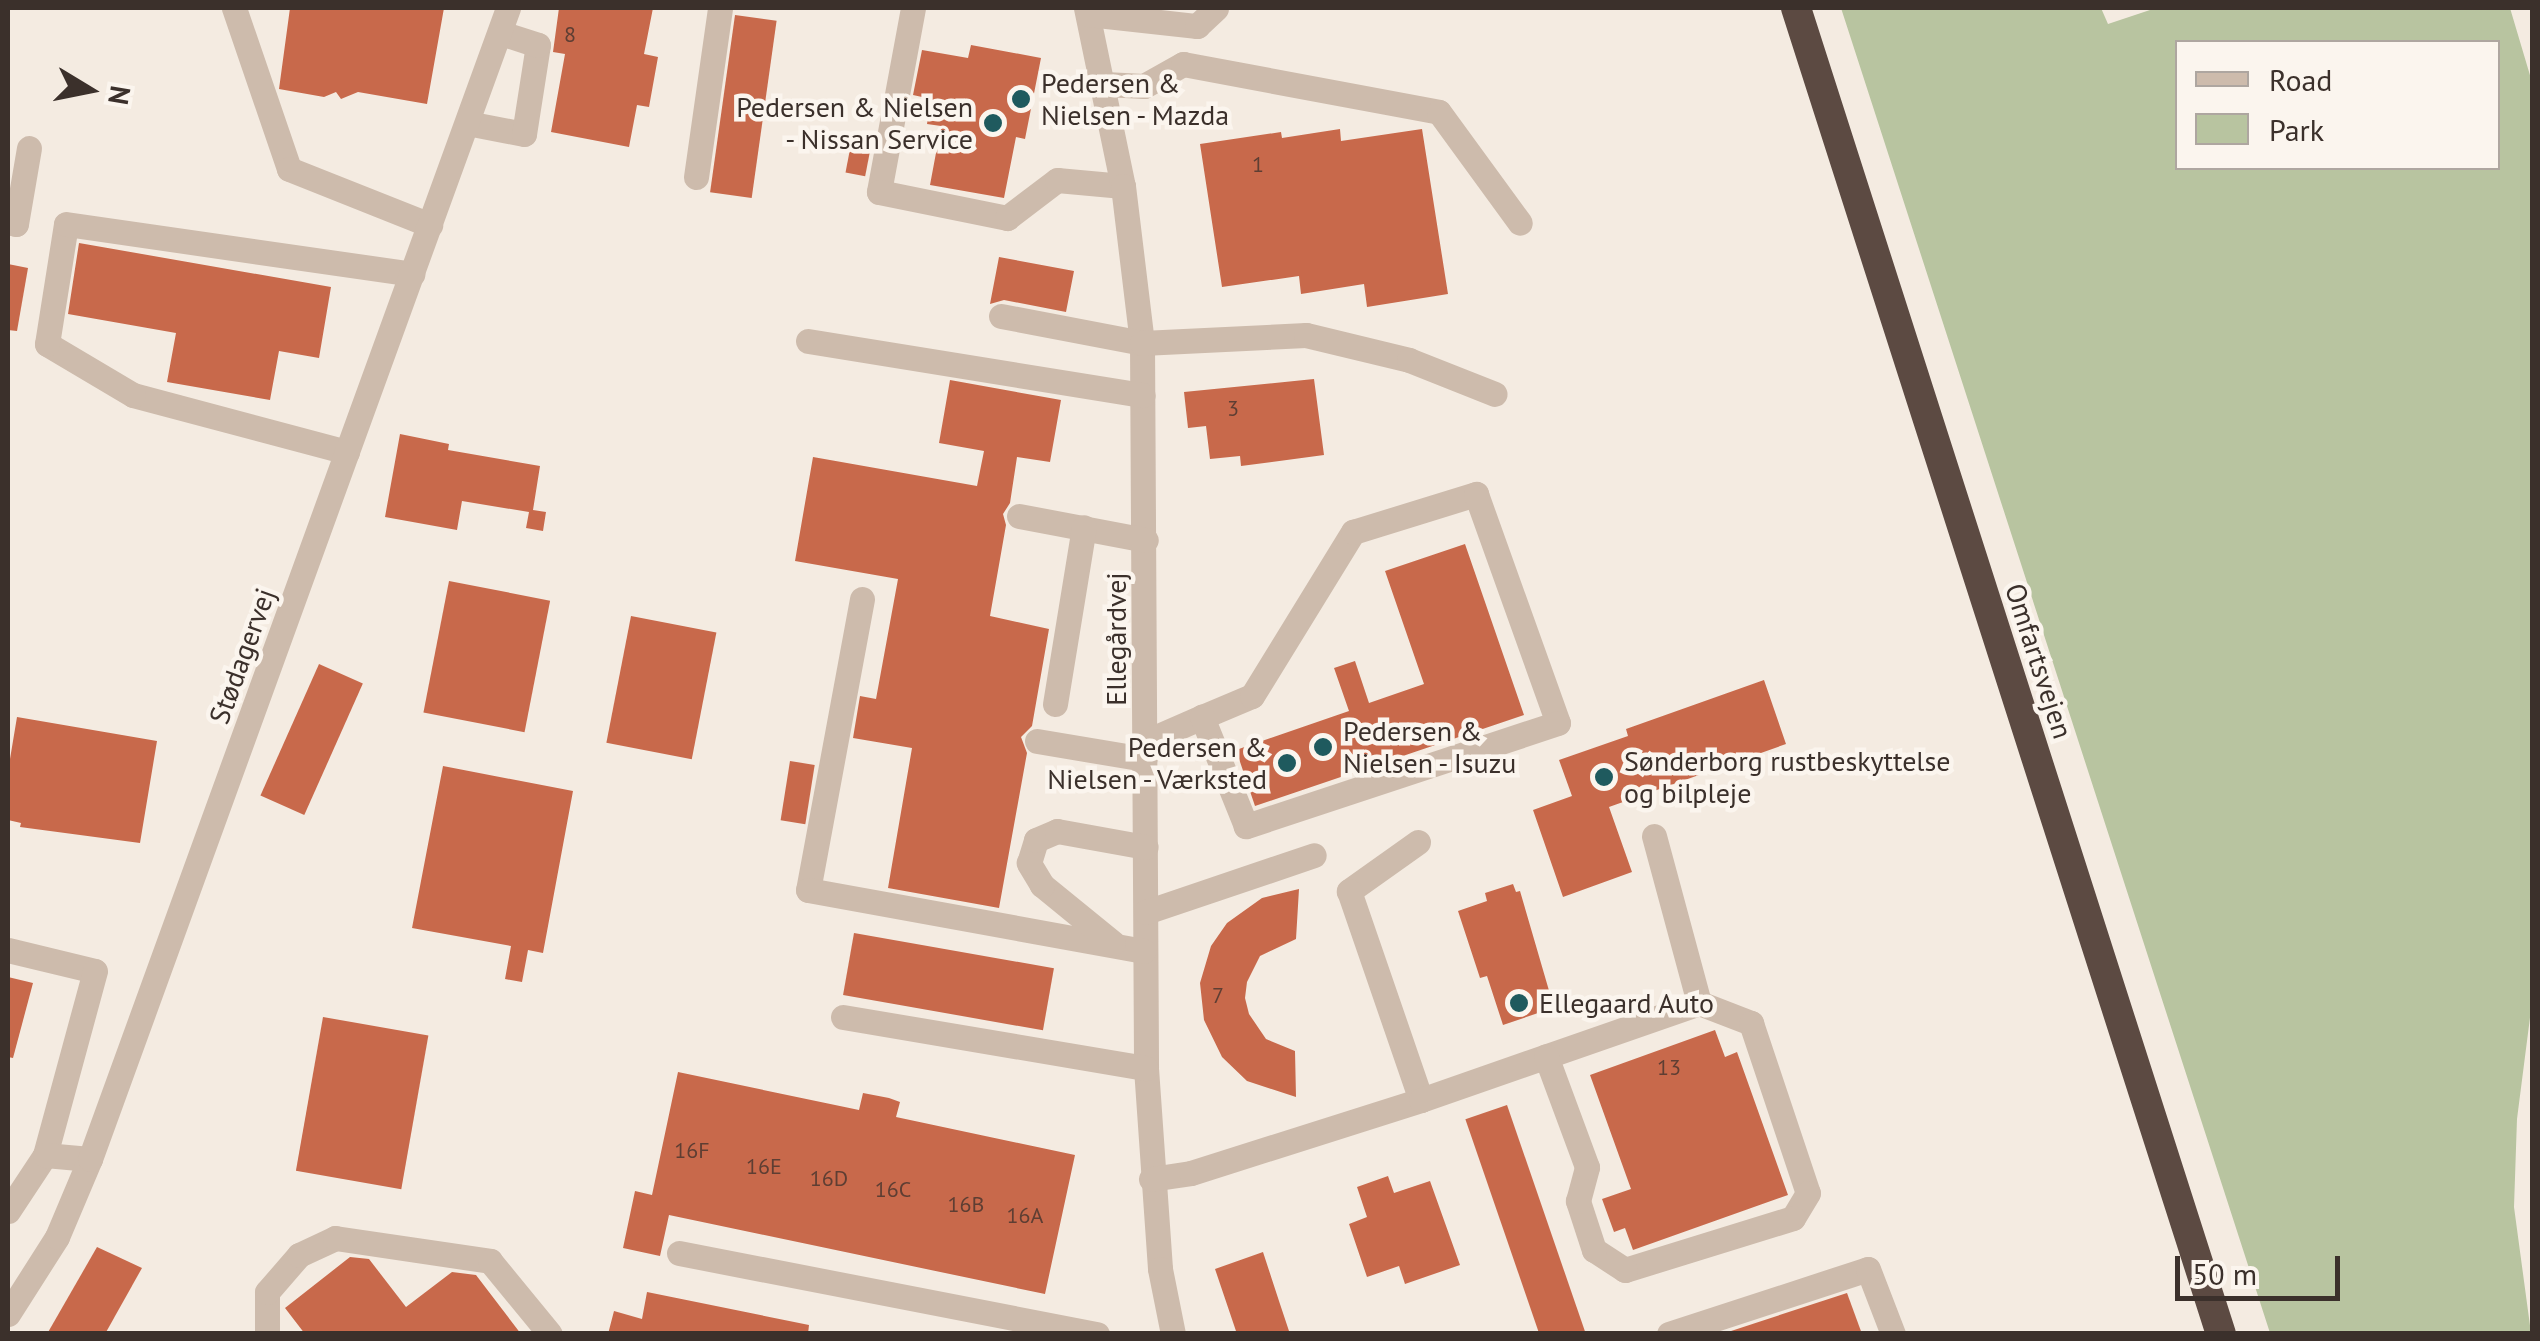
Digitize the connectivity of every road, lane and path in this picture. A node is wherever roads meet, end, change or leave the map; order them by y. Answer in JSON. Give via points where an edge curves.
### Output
{"nodes":[{"id":1,"x":234,"y":8,"type":"edge"},
{"id":2,"x":508,"y":8,"type":"edge"},
{"id":3,"x":720,"y":8,"type":"edge"},
{"id":4,"x":912,"y":8,"type":"edge"},
{"id":5,"x":1216,"y":8,"type":"edge"},
{"id":6,"x":1796,"y":8,"type":"edge"},
{"id":7,"x":1087,"y":10,"type":"edge"},
{"id":8,"x":500,"y":33,"type":"junction"},
{"id":9,"x":1104,"y":84,"type":"junction"},
{"id":10,"x":467,"y":123,"type":"junction"},
{"id":11,"x":28,"y":148,"type":"dead end"},
{"id":12,"x":696,"y":176,"type":"dead end"},
{"id":13,"x":1123,"y":186,"type":"junction"},
{"id":14,"x":8,"y":222,"type":"edge"},
{"id":15,"x":1520,"y":224,"type":"dead end"},
{"id":16,"x":430,"y":225,"type":"junction"},
{"id":17,"x":412,"y":274,"type":"junction"},
{"id":18,"x":1001,"y":316,"type":"dead end"},
{"id":19,"x":808,"y":341,"type":"dead end"},
{"id":20,"x":1142,"y":343,"type":"junction"},
{"id":21,"x":1143,"y":394,"type":"junction"},
{"id":22,"x":1495,"y":394,"type":"dead end"},
{"id":23,"x":347,"y":452,"type":"junction"},
{"id":24,"x":1018,"y":516,"type":"dead end"},
{"id":25,"x":1084,"y":527,"type":"junction"},
{"id":26,"x":1146,"y":540,"type":"junction"},
{"id":27,"x":862,"y":599,"type":"dead end"},
{"id":28,"x":1055,"y":704,"type":"dead end"},
{"id":29,"x":1202,"y":717,"type":"junction"},
{"id":30,"x":1037,"y":741,"type":"dead end"},
{"id":31,"x":1146,"y":750,"type":"junction"},
{"id":32,"x":1654,"y":836,"type":"dead end"},
{"id":33,"x":1418,"y":842,"type":"dead end"},
{"id":34,"x":1146,"y":848,"type":"junction"},
{"id":35,"x":1314,"y":854,"type":"dead end"},
{"id":36,"x":1146,"y":912,"type":"junction"},
{"id":37,"x":1117,"y":946,"type":"junction"},
{"id":38,"x":8,"y":950,"type":"edge"},
{"id":39,"x":1144,"y":952,"type":"junction"},
{"id":40,"x":1699,"y":1003,"type":"junction"},
{"id":41,"x":843,"y":1017,"type":"dead end"},
{"id":42,"x":1546,"y":1056,"type":"junction"},
{"id":43,"x":1146,"y":1068,"type":"junction"},
{"id":44,"x":1421,"y":1100,"type":"junction"},
{"id":45,"x":45,"y":1154,"type":"junction"},
{"id":46,"x":90,"y":1159,"type":"junction"},
{"id":47,"x":1151,"y":1179,"type":"junction"},
{"id":48,"x":8,"y":1211,"type":"edge"},
{"id":49,"x":679,"y":1253,"type":"dead end"},
{"id":50,"x":8,"y":1314,"type":"edge"},
{"id":51,"x":267,"y":1334,"type":"edge"},
{"id":52,"x":550,"y":1334,"type":"edge"},
{"id":53,"x":1097,"y":1334,"type":"edge"},
{"id":54,"x":1172,"y":1334,"type":"edge"},
{"id":55,"x":1670,"y":1334,"type":"edge"},
{"id":56,"x":1893,"y":1334,"type":"edge"},
{"id":57,"x":2220,"y":1334,"type":"edge"}],
"edges":[{"from":1,"to":16,"type":"street","via":[[289,169]]},
{"from":2,"to":8,"type":"street","name":"Stødagervej"},
{"from":3,"to":12,"type":"street"},
{"from":4,"to":13,"type":"street","via":[[878,192],[1007,218],[1057,180]]},
{"from":5,"to":7,"type":"street","via":[[1197,26]]},
{"from":6,"to":57,"type":"highway","name":"Omfartsvejen"},
{"from":7,"to":9,"type":"street","name":"Ellegårdvej"},
{"from":8,"to":10,"type":"street","name":"Stødagervej"},
{"from":8,"to":10,"type":"street","via":[[538,45],[524,134]]},
{"from":9,"to":13,"type":"street","name":"Ellegårdvej"},
{"from":9,"to":15,"type":"street","via":[[1144,86],[1183,64],[1438,112]]},
{"from":10,"to":16,"type":"street","name":"Stødagervej"},
{"from":11,"to":14,"type":"street","via":[[16,224]]},
{"from":13,"to":20,"type":"street","name":"Ellegårdvej"},
{"from":16,"to":17,"type":"street","name":"Stødagervej"},
{"from":17,"to":23,"type":"street","name":"Stødagervej"},
{"from":17,"to":23,"type":"street","via":[[66,224],[47,344],[134,395]]},
{"from":18,"to":20,"type":"street"},
{"from":19,"to":21,"type":"street"},
{"from":20,"to":21,"type":"street","name":"Ellegårdvej"},
{"from":20,"to":22,"type":"street","via":[[1306,336],[1408,360]]},
{"from":21,"to":26,"type":"street","name":"Ellegårdvej"},
{"from":23,"to":46,"type":"street","name":"Stødagervej"},
{"from":24,"to":25,"type":"street"},
{"from":25,"to":26,"type":"street"},
{"from":25,"to":28,"type":"street"},
{"from":26,"to":31,"type":"street","name":"Ellegårdvej"},
{"from":27,"to":37,"type":"street","via":[[808,890]]},
{"from":29,"to":29,"type":"street","via":[[1252,696],[1353,532],[1476,494],[1558,722],[1246,826]]},
{"from":29,"to":31,"type":"street"},
{"from":30,"to":31,"type":"street"},
{"from":31,"to":34,"type":"street","name":"Ellegårdvej"},
{"from":32,"to":40,"type":"street"},
{"from":33,"to":44,"type":"street","via":[[1349,891]]},
{"from":34,"to":36,"type":"street","name":"Ellegårdvej"},
{"from":34,"to":37,"type":"street","via":[[1057,831],[1036,840],[1029,863],[1042,885]]},
{"from":35,"to":36,"type":"street"},
{"from":36,"to":39,"type":"street","name":"Ellegårdvej"},
{"from":37,"to":39,"type":"street"},
{"from":38,"to":45,"type":"street","via":[[95,972]]},
{"from":39,"to":43,"type":"street","name":"Ellegårdvej"},
{"from":40,"to":42,"type":"street"},
{"from":40,"to":42,"type":"street","via":[[1751,1023],[1808,1193],[1793,1218],[1626,1270],[1594,1250],[1578,1201],[1586,1167]]},
{"from":41,"to":43,"type":"street"},
{"from":42,"to":44,"type":"street"},
{"from":43,"to":47,"type":"street","name":"Ellegårdvej"},
{"from":44,"to":47,"type":"street","via":[[1191,1173]]},
{"from":45,"to":46,"type":"street"},
{"from":45,"to":48,"type":"street"},
{"from":46,"to":50,"type":"street","name":"Stødagervej","via":[[57,1237]]},
{"from":47,"to":54,"type":"street","name":"Ellegårdvej"},
{"from":49,"to":53,"type":"street"},
{"from":51,"to":52,"type":"street","via":[[266,1292],[299,1255],[335,1238],[490,1262]]},
{"from":55,"to":56,"type":"street","via":[[1868,1270]]}]}
